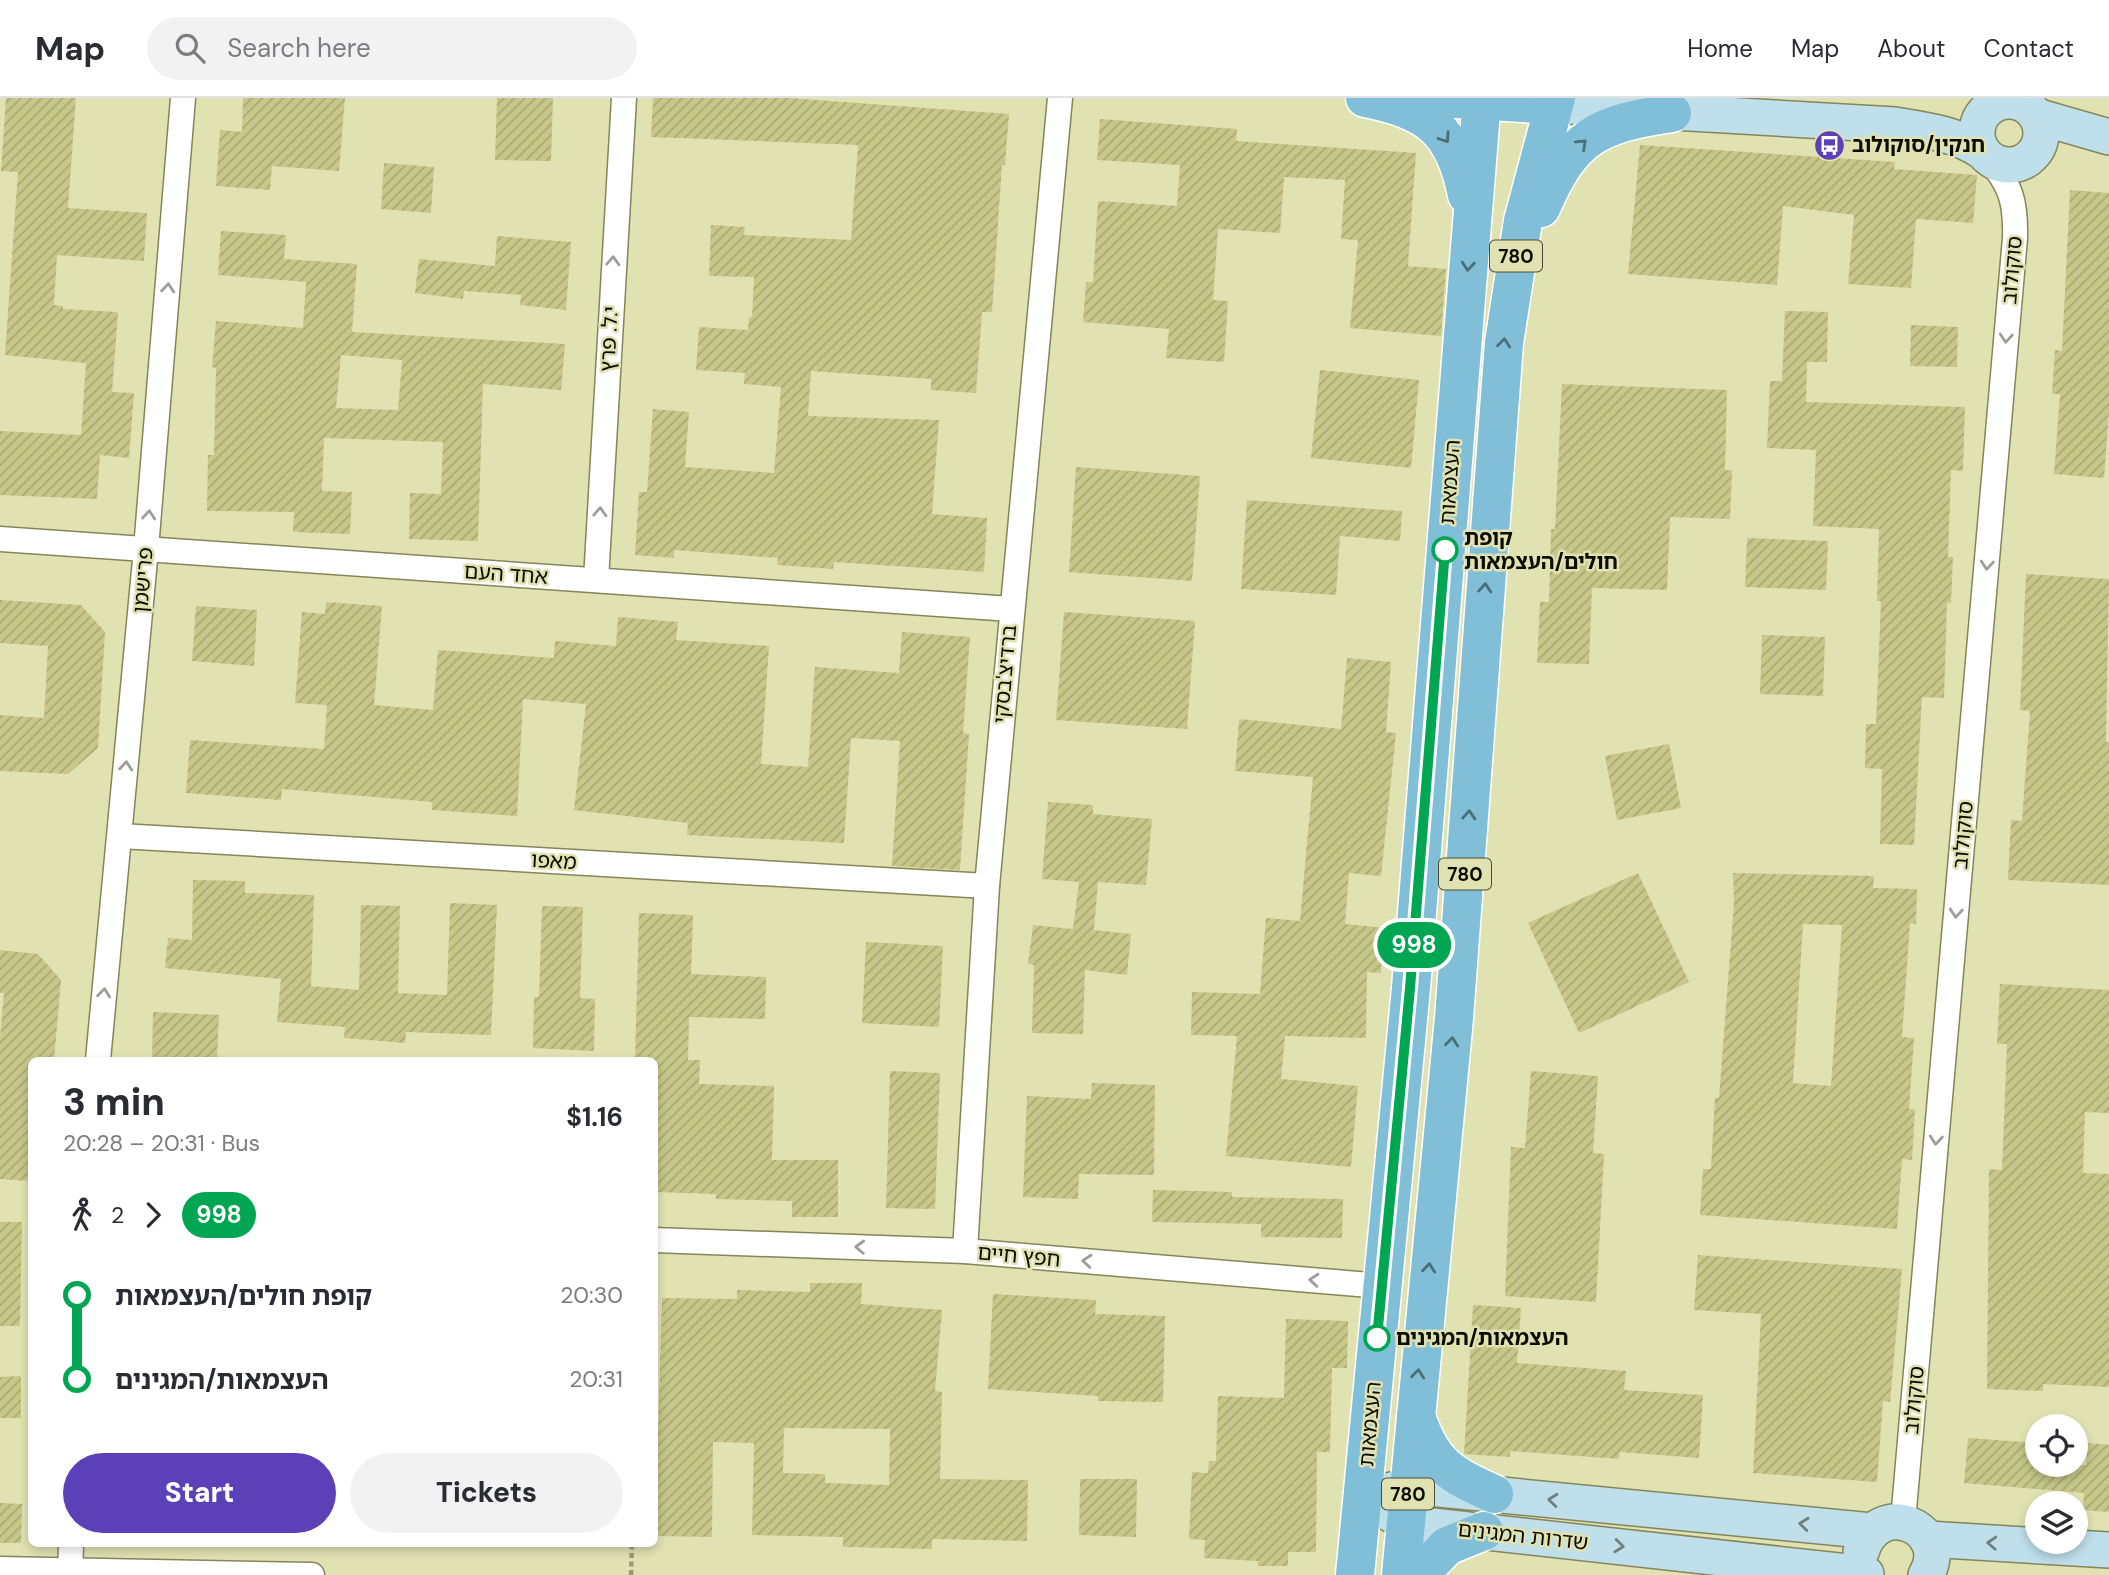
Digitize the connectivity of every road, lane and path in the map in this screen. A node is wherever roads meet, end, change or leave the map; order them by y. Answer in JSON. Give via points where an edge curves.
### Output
{"nodes":[{"id":1,"x":183,"y":98,"type":"edge"},
{"id":2,"x":624,"y":98,"type":"edge"},
{"id":3,"x":1059,"y":98,"type":"edge"},
{"id":4,"x":1365,"y":98,"type":"edge"},
{"id":5,"x":1440,"y":98,"type":"edge"},
{"id":6,"x":1483,"y":99,"type":"edge"},
{"id":7,"x":1554,"y":102,"type":"edge"},
{"id":8,"x":1672,"y":106,"type":"edge"},
{"id":9,"x":2014,"y":106,"type":"edge"},
{"id":10,"x":1895,"y":125,"type":"junction"},
{"id":11,"x":2109,"y":137,"type":"edge"},
{"id":12,"x":2109,"y":146,"type":"edge"},
{"id":13,"x":1985,"y":154,"type":"junction"},
{"id":14,"x":2034,"y":155,"type":"junction"},
{"id":15,"x":1472,"y":222,"type":"junction"},
{"id":16,"x":1510,"y":292,"type":"junction"},
{"id":17,"x":0,"y":539,"type":"edge"},
{"id":18,"x":146,"y":549,"type":"junction"},
{"id":19,"x":596,"y":580,"type":"junction"},
{"id":20,"x":1011,"y":609,"type":"junction"},
{"id":21,"x":120,"y":836,"type":"junction"},
{"id":22,"x":987,"y":887,"type":"junction"},
{"id":23,"x":98,"y":1057,"type":"edge"},
{"id":24,"x":658,"y":1240,"type":"edge"},
{"id":25,"x":965,"y":1251,"type":"junction"},
{"id":26,"x":1382,"y":1286,"type":"junction"},
{"id":27,"x":1415,"y":1412,"type":"junction"},
{"id":28,"x":1408,"y":1486,"type":"junction"},
{"id":29,"x":1494,"y":1494,"type":"junction"},
{"id":30,"x":1363,"y":1497,"type":"junction"},
{"id":31,"x":1405,"y":1523,"type":"junction"},
{"id":32,"x":1901,"y":1530,"type":"junction"},
{"id":33,"x":1484,"y":1531,"type":"junction"},
{"id":34,"x":71,"y":1547,"type":"edge"},
{"id":35,"x":632,"y":1547,"type":"edge"},
{"id":36,"x":2109,"y":1550,"type":"edge"},
{"id":37,"x":0,"y":1569,"type":"edge"},
{"id":38,"x":70,"y":1572,"type":"edge"},
{"id":39,"x":1866,"y":1574,"type":"edge"},
{"id":40,"x":312,"y":1575,"type":"edge"},
{"id":41,"x":631,"y":1575,"type":"edge"},
{"id":42,"x":1355,"y":1575,"type":"edge"},
{"id":43,"x":1401,"y":1575,"type":"edge"},
{"id":44,"x":1419,"y":1575,"type":"edge"},
{"id":45,"x":1926,"y":1575,"type":"edge"}],
"edges":[{"from":18,"to":1,"type":"street","name":"פרישמן","one_way":true},
{"from":19,"to":2,"type":"street","name":"י.ל. פרץ","one_way":true},
{"from":3,"to":20,"type":"street","name":"ברדיצ'בסקי"},
{"from":4,"to":15,"type":"main road","one_way":true,"via":[[1420,113],[1447,137],[1464,180]]},
{"from":5,"to":6,"type":"main road"},
{"from":6,"to":7,"type":"main road"},
{"from":6,"to":15,"type":"main road","name":"העצמאות","number":"780"},
{"from":7,"to":8,"type":"street"},
{"from":7,"to":16,"type":"main road","name":"העצמאות","number":"780"},
{"from":8,"to":10,"type":"street","via":[[1721,114]]},
{"from":16,"to":8,"type":"main road","one_way":true,"via":[[1548,192],[1570,155],[1600,130]]},
{"from":9,"to":10,"type":"street"},
{"from":9,"to":11,"type":"street"},
{"from":9,"to":13,"type":"street","via":[[1978,126],[1977,137]]},
{"from":9,"to":14,"type":"street","via":[[2041,135]]},
{"from":10,"to":13,"type":"street","via":[[1967,141]]},
{"from":12,"to":14,"type":"street"},
{"from":13,"to":14,"type":"street","via":[[2005,165]]},
{"from":13,"to":32,"type":"street","name":"סוקולוב","one_way":true,"via":[[2005,178],[2012,195],[2015,239]]},
{"from":15,"to":26,"type":"main road","name":"העצמאות","number":"780","one_way":true},
{"from":27,"to":16,"type":"main road","name":"העצמאות","number":"780","one_way":true,"via":[[1454,1018],[1497,411]]},
{"from":17,"to":18,"type":"street","name":"אחד העם"},
{"from":18,"to":19,"type":"street","name":"אחד העם"},
{"from":21,"to":18,"type":"street","name":"פרישמן","one_way":true},
{"from":19,"to":20,"type":"street","name":"אחד העם"},
{"from":20,"to":22,"type":"street","name":"ברדיצ'בסקי"},
{"from":21,"to":22,"type":"street","name":"מאפו"},
{"from":23,"to":21,"type":"street","name":"פרישמן","one_way":true},
{"from":22,"to":25,"type":"street","name":"ברדיצ'בסקי"},
{"from":25,"to":24,"type":"street","name":"חפץ חיים","one_way":true},
{"from":26,"to":25,"type":"street","name":"חפץ חיים","one_way":true},
{"from":26,"to":30,"type":"main road","name":"העצמאות","number":"780"},
{"from":27,"to":28,"type":"main road","name":"העצמאות","number":"780"},
{"from":27,"to":29,"type":"main road","via":[[1438,1462],[1451,1474]]},
{"from":28,"to":29,"type":"street","name":"שדרות המגינים"},
{"from":28,"to":30,"type":"street","name":"שדרות המגינים"},
{"from":28,"to":31,"type":"main road","name":"העצמאות","number":"780"},
{"from":32,"to":29,"type":"street","name":"שדרות המגינים","one_way":true},
{"from":30,"to":31,"type":"street","name":"שדרות המגינים"},
{"from":30,"to":42,"type":"main road","name":"העצמאות","number":"780"},
{"from":31,"to":33,"type":"street","name":"שדרות המגינים"},
{"from":31,"to":43,"type":"main road","name":"העצמאות","number":"780"},
{"from":36,"to":32,"type":"street","name":"שדרות המגינים","one_way":true},
{"from":32,"to":39,"type":"street","via":[[1861,1551]]},
{"from":32,"to":45,"type":"street","via":[[1932,1558]]},
{"from":33,"to":39,"type":"street","name":"שדרות המגינים","one_way":true},
{"from":33,"to":44,"type":"main road","via":[[1447,1546]]},
{"from":34,"to":38,"type":"street"},
{"from":35,"to":41,"type":"path"},
{"from":37,"to":38,"type":"street"},
{"from":38,"to":40,"type":"street"}]}
